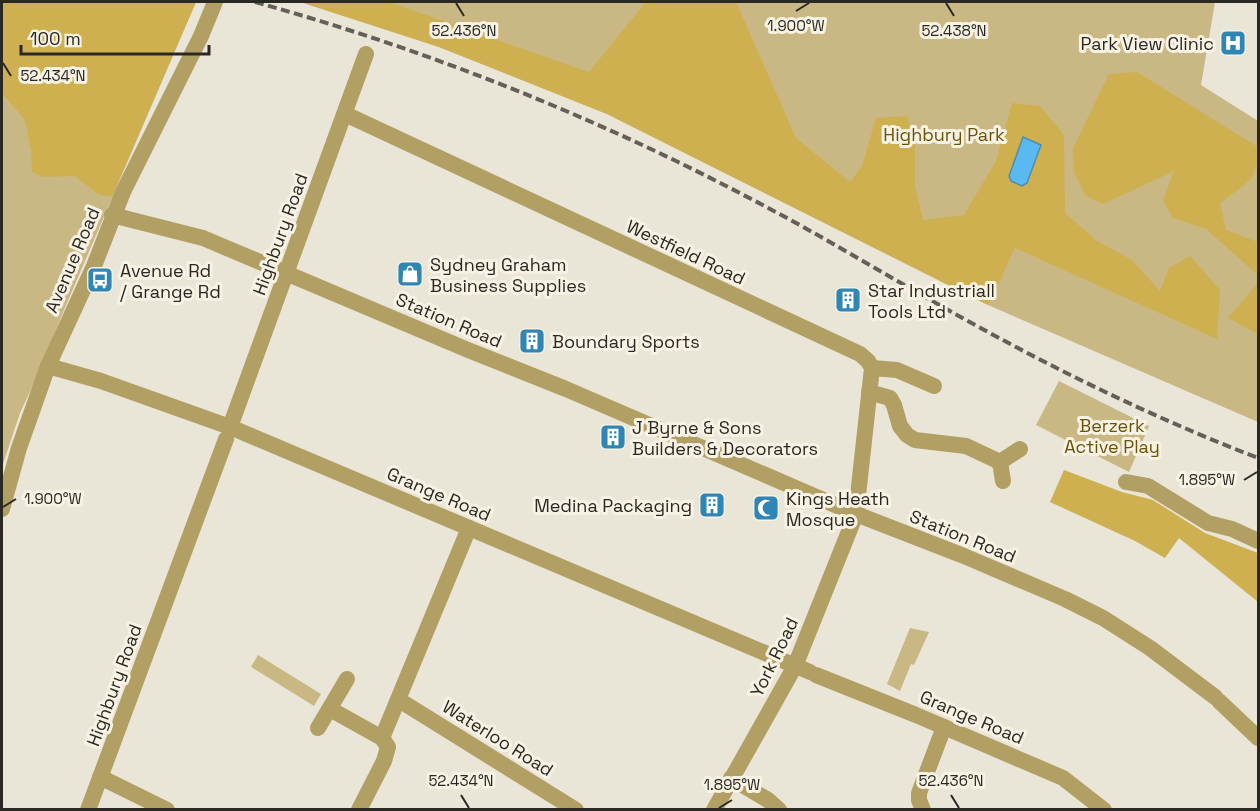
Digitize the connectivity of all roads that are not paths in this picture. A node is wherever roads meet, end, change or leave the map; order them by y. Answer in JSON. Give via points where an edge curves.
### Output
{"nodes":[{"id":1,"x":216,"y":2,"type":"edge"},
{"id":2,"x":366,"y":54,"type":"dead end"},
{"id":3,"x":345,"y":114,"type":"junction"},
{"id":4,"x":112,"y":215,"type":"junction"},
{"id":5,"x":286,"y":273,"type":"junction"},
{"id":6,"x":48,"y":366,"type":"junction"},
{"id":7,"x":872,"y":368,"type":"junction"},
{"id":8,"x":934,"y":386,"type":"dead end"},
{"id":9,"x":869,"y":392,"type":"junction"},
{"id":10,"x":228,"y":433,"type":"junction"},
{"id":11,"x":1020,"y":449,"type":"dead end"},
{"id":12,"x":1000,"y":462,"type":"junction"},
{"id":13,"x":1003,"y":481,"type":"dead end"},
{"id":14,"x":1126,"y":482,"type":"dead end"},
{"id":15,"x":2,"y":509,"type":"edge"},
{"id":16,"x":856,"y":514,"type":"junction"},
{"id":17,"x":469,"y":528,"type":"junction"},
{"id":18,"x":1258,"y":541,"type":"edge"},
{"id":19,"x":807,"y":671,"type":"junction"},
{"id":20,"x":346,"y":679,"type":"dead end"},
{"id":21,"x":399,"y":699,"type":"junction"},
{"id":22,"x":330,"y":709,"type":"junction"},
{"id":23,"x":944,"y":727,"type":"junction"},
{"id":24,"x":318,"y":728,"type":"dead end"},
{"id":25,"x":382,"y":738,"type":"junction"},
{"id":26,"x":1258,"y":738,"type":"edge"},
{"id":27,"x":100,"y":777,"type":"junction"},
{"id":28,"x":731,"y":778,"type":"junction"},
{"id":29,"x":88,"y":810,"type":"edge"},
{"id":30,"x":167,"y":810,"type":"edge"},
{"id":31,"x":359,"y":810,"type":"edge"},
{"id":32,"x":576,"y":810,"type":"edge"},
{"id":33,"x":714,"y":810,"type":"edge"},
{"id":34,"x":779,"y":810,"type":"edge"},
{"id":35,"x":923,"y":810,"type":"edge"},
{"id":36,"x":1104,"y":810,"type":"edge"}],
"edges":[{"from":1,"to":4,"type":"street","name":"Avenue Road"},
{"from":2,"to":3,"type":"street","name":"Highbury Road"},
{"from":3,"to":5,"type":"street","name":"Highbury Road"},
{"from":3,"to":7,"type":"street","name":"Westfield Road","via":[[860,354]]},
{"from":4,"to":5,"type":"street","name":"Station Road","via":[[203,238]]},
{"from":4,"to":6,"type":"street","name":"Avenue Road","via":[[94,267]]},
{"from":5,"to":10,"type":"street","name":"Highbury Road"},
{"from":5,"to":16,"type":"street","name":"Station Road"},
{"from":6,"to":10,"type":"street","name":"Grange Road","via":[[102,381]]},
{"from":6,"to":15,"type":"street","name":"Avenue Road"},
{"from":7,"to":8,"type":"street","via":[[897,370]]},
{"from":7,"to":9,"type":"street"},
{"from":9,"to":12,"type":"street","via":[[890,398],[900,426],[915,440],[966,446]]},
{"from":9,"to":16,"type":"street"},
{"from":10,"to":17,"type":"street","name":"Grange Road"},
{"from":10,"to":27,"type":"street","name":"Highbury Road"},
{"from":11,"to":12,"type":"street"},
{"from":12,"to":13,"type":"street"},
{"from":14,"to":18,"type":"street","via":[[1148,486],[1208,523]]},
{"from":16,"to":19,"type":"street","name":"York Road"},
{"from":16,"to":26,"type":"street","name":"Station Road","via":[[1103,618],[1217,699]]},
{"from":17,"to":19,"type":"street","name":"Grange Road"},
{"from":17,"to":21,"type":"street"},
{"from":19,"to":23,"type":"street","name":"Grange Road"},
{"from":19,"to":28,"type":"street","name":"York Road"},
{"from":20,"to":22,"type":"street"},
{"from":21,"to":25,"type":"street"},
{"from":21,"to":32,"type":"street","name":"Waterloo Road"},
{"from":22,"to":24,"type":"street"},
{"from":22,"to":25,"type":"street"},
{"from":23,"to":35,"type":"street","via":[[919,793]]},
{"from":23,"to":36,"type":"street","name":"Grange Road","via":[[1063,778]]},
{"from":25,"to":31,"type":"street","via":[[388,747],[384,761]]},
{"from":27,"to":29,"type":"street","name":"Highbury Road"},
{"from":27,"to":30,"type":"street"},
{"from":28,"to":33,"type":"street","name":"York Road"},
{"from":28,"to":34,"type":"street"}]}
